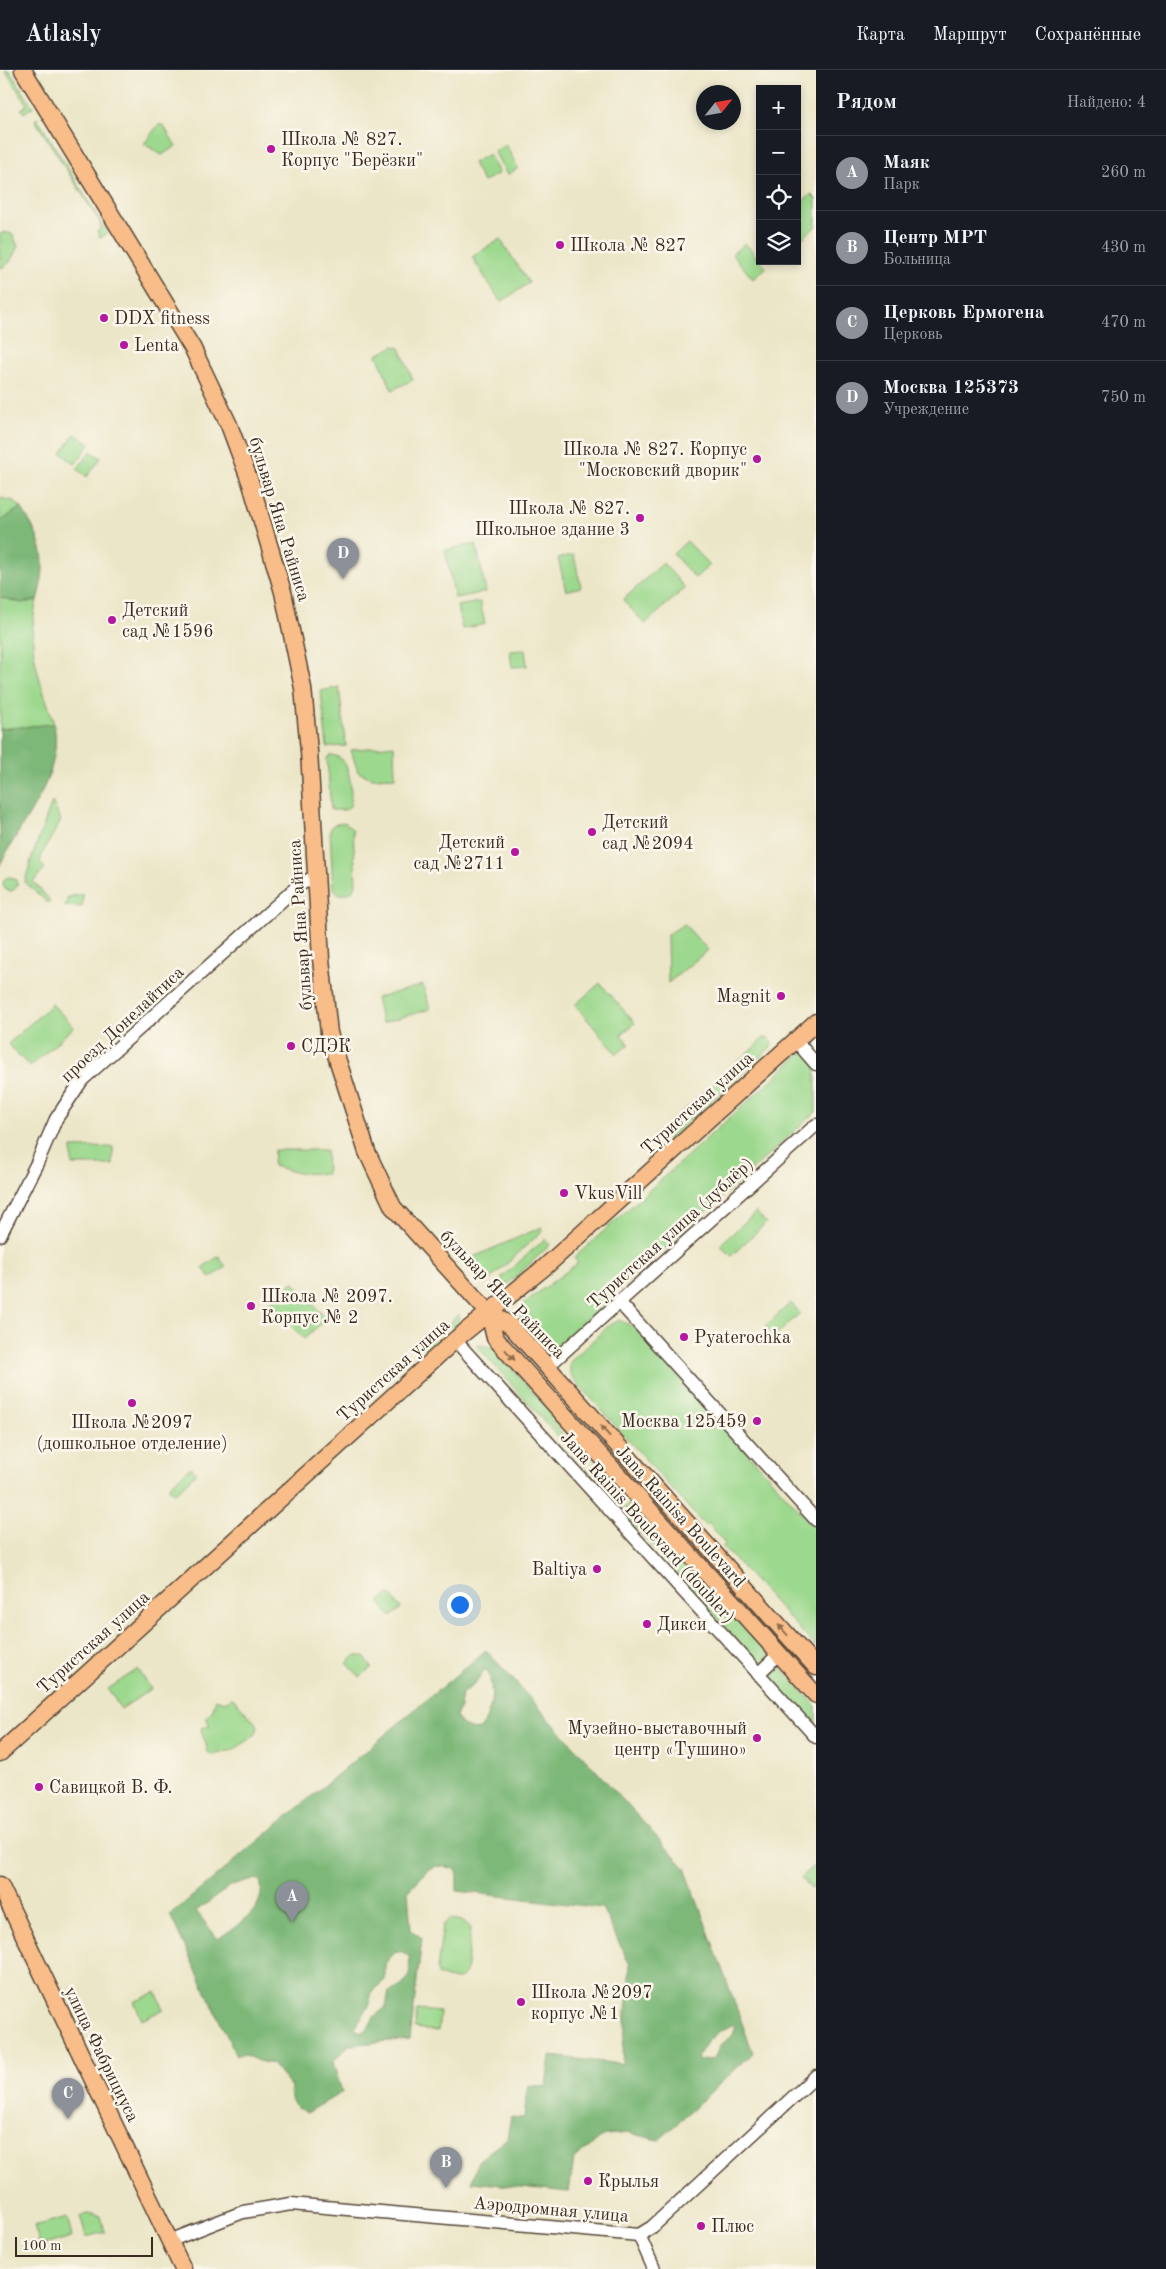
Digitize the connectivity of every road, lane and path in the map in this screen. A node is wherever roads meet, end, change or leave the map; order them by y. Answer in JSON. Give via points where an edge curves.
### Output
{"nodes":[{"id":1,"x":23,"y":70,"type":"edge"},
{"id":2,"x":316,"y":876,"type":"junction"},
{"id":3,"x":816,"y":1022,"type":"edge"},
{"id":4,"x":796,"y":1041,"type":"junction"},
{"id":5,"x":816,"y":1064,"type":"edge"},
{"id":6,"x":816,"y":1125,"type":"edge"},
{"id":7,"x":0,"y":1235,"type":"edge"},
{"id":8,"x":619,"y":1302,"type":"junction"},
{"id":9,"x":489,"y":1313,"type":"junction"},
{"id":10,"x":455,"y":1340,"type":"junction"},
{"id":11,"x":547,"y":1367,"type":"junction"},
{"id":12,"x":816,"y":1520,"type":"edge"},
{"id":13,"x":779,"y":1654,"type":"junction"},
{"id":14,"x":816,"y":1667,"type":"edge"},
{"id":15,"x":758,"y":1674,"type":"junction"},
{"id":16,"x":816,"y":1695,"type":"edge"},
{"id":17,"x":816,"y":1737,"type":"edge"},
{"id":18,"x":0,"y":1753,"type":"edge"},
{"id":19,"x":0,"y":1885,"type":"edge"},
{"id":20,"x":816,"y":2076,"type":"edge"},
{"id":21,"x":639,"y":2235,"type":"junction"},
{"id":22,"x":169,"y":2241,"type":"junction"},
{"id":23,"x":183,"y":2269,"type":"edge"},
{"id":24,"x":654,"y":2269,"type":"edge"}],
"edges":[{"from":1,"to":2,"type":"main road","name":"бульвар Яна Райниса","via":[[193,349],[212,385],[241,456],[283,592],[299,665],[309,751]]},
{"from":2,"to":7,"type":"street","name":"проезд Донелайтиса","via":[[299,886],[78,1084],[56,1118]]},
{"from":2,"to":9,"type":"main road","name":"бульвар Яна Райниса","via":[[330,1033],[367,1152],[393,1207]]},
{"from":3,"to":4,"type":"main road","name":"Туристская улица"},
{"from":4,"to":5,"type":"street"},
{"from":4,"to":9,"type":"main road","name":"Туристская улица","via":[[546,1266]]},
{"from":6,"to":8,"type":"street","name":"Туристская улица (дублёр)"},
{"from":8,"to":11,"type":"street","name":"Туристская улица (дублёр)"},
{"from":8,"to":12,"type":"street"},
{"from":9,"to":10,"type":"main road","name":"Туристская улица"},
{"from":9,"to":11,"type":"main road","name":"бульвар Яна Райниса","via":[[510,1325]]},
{"from":9,"to":13,"type":"main road","name":"Jana Rainisa Boulevard","one_way":true,"via":[[495,1338]]},
{"from":10,"to":15,"type":"street","name":"Jana Rainis Boulevard (doubler)"},
{"from":10,"to":18,"type":"main road","name":"Туристская улица"},
{"from":14,"to":11,"type":"main road","name":"бульвар Яна Райниса","one_way":true},
{"from":13,"to":15,"type":"street"},
{"from":13,"to":16,"type":"main road","name":"Jana Rainisa Boulevard"},
{"from":15,"to":17,"type":"street","name":"Jana Rainis Boulevard (doubler)"},
{"from":19,"to":22,"type":"main road","name":"улица Фабрициуса"},
{"from":20,"to":21,"type":"street","name":"Аэродромная улица","via":[[652,2227]]},
{"from":21,"to":22,"type":"street","name":"Аэродромная улица","via":[[292,2204],[243,2212]]},
{"from":21,"to":24,"type":"street"},
{"from":22,"to":23,"type":"main road","name":"улица Фабрициуса"}]}
